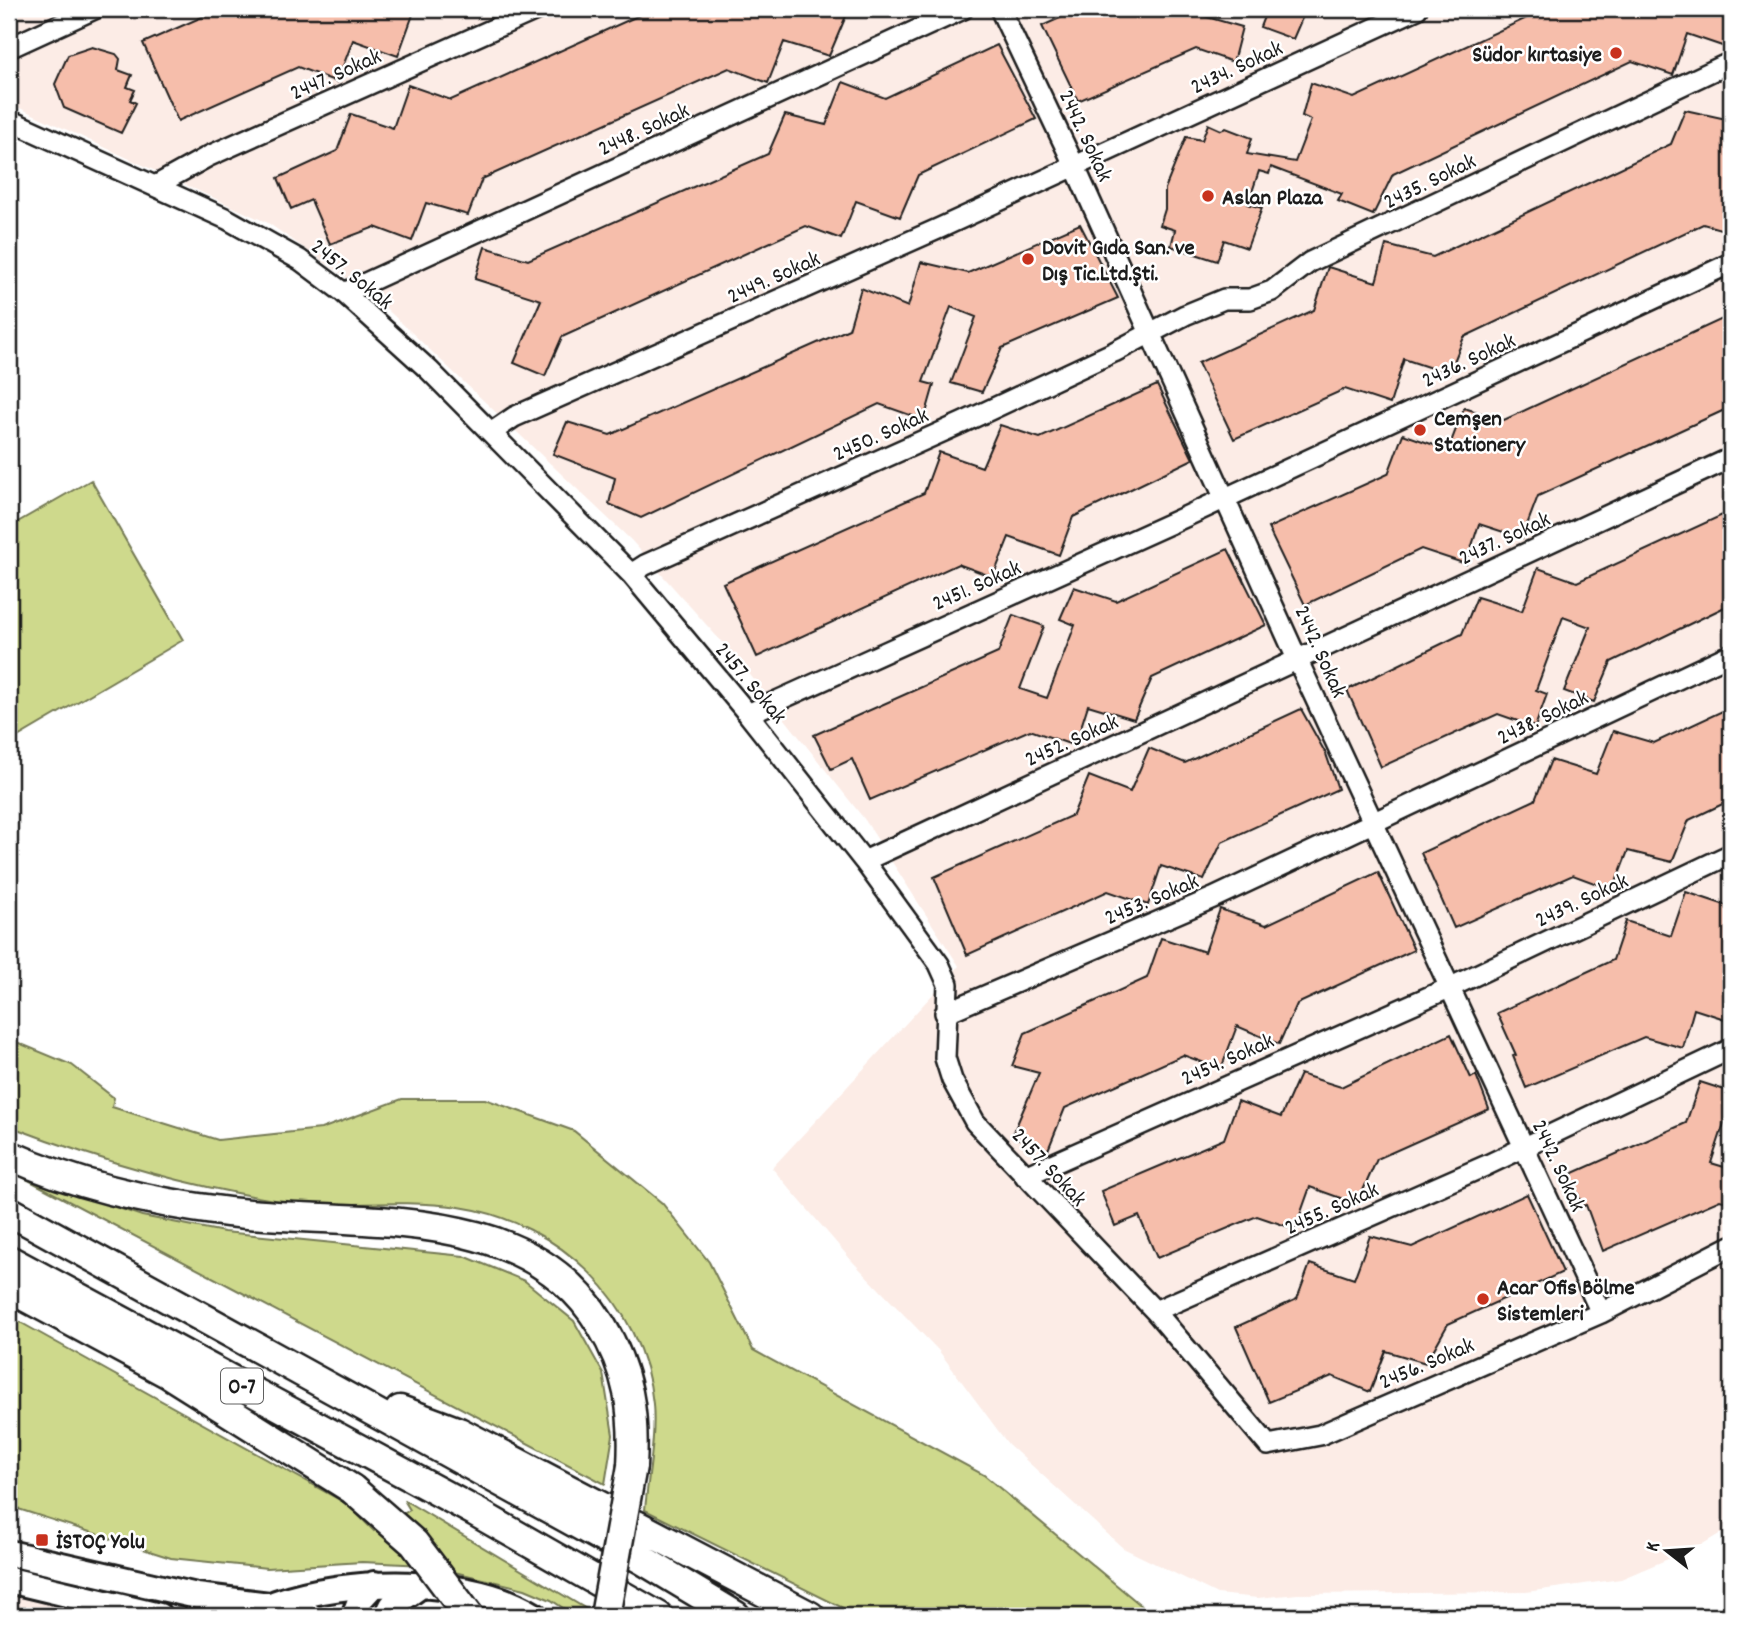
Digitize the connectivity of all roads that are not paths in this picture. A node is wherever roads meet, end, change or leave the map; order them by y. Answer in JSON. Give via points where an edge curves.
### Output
{"nodes":[{"id":1,"x":94,"y":9,"type":"edge"},
{"id":2,"x":538,"y":9,"type":"edge"},
{"id":3,"x":963,"y":9,"type":"edge"},
{"id":4,"x":1000,"y":9,"type":"edge"},
{"id":5,"x":1417,"y":9,"type":"edge"},
{"id":6,"x":9,"y":48,"type":"edge"},
{"id":7,"x":1731,"y":62,"type":"edge"},
{"id":8,"x":9,"y":120,"type":"edge"},
{"id":9,"x":1075,"y":166,"type":"junction"},
{"id":10,"x":155,"y":186,"type":"junction"},
{"id":11,"x":1731,"y":263,"type":"edge"},
{"id":12,"x":344,"y":293,"type":"junction"},
{"id":13,"x":1149,"y":335,"type":"junction"},
{"id":14,"x":492,"y":432,"type":"junction"},
{"id":15,"x":1731,"y":458,"type":"edge"},
{"id":16,"x":1224,"y":499,"type":"junction"},
{"id":17,"x":631,"y":574,"type":"junction"},
{"id":18,"x":1731,"y":654,"type":"edge"},
{"id":19,"x":1298,"y":661,"type":"junction"},
{"id":20,"x":748,"y":714,"type":"junction"},
{"id":21,"x":1375,"y":823,"type":"junction"},
{"id":22,"x":1731,"y":854,"type":"edge"},
{"id":23,"x":864,"y":861,"type":"junction"},
{"id":24,"x":1451,"y":988,"type":"junction"},
{"id":25,"x":945,"y":1013,"type":"junction"},
{"id":26,"x":1731,"y":1049,"type":"edge"},
{"id":27,"x":1525,"y":1147,"type":"junction"},
{"id":28,"x":9,"y":1155,"type":"edge"},
{"id":29,"x":1025,"y":1176,"type":"junction"},
{"id":30,"x":9,"y":1211,"type":"edge"},
{"id":31,"x":1731,"y":1246,"type":"edge"},
{"id":32,"x":9,"y":1260,"type":"edge"},
{"id":33,"x":9,"y":1288,"type":"edge"},
{"id":34,"x":1155,"y":1311,"type":"junction"},
{"id":35,"x":1601,"y":1313,"type":"junction"},
{"id":36,"x":352,"y":1399,"type":"junction"},
{"id":37,"x":1268,"y":1445,"type":"joint"},
{"id":38,"x":476,"y":1512,"type":"junction"},
{"id":39,"x":9,"y":1553,"type":"edge"},
{"id":40,"x":9,"y":1580,"type":"edge"},
{"id":41,"x":374,"y":1584,"type":"junction"},
{"id":42,"x":420,"y":1586,"type":"junction"},
{"id":43,"x":272,"y":1604,"type":"junction"},
{"id":44,"x":159,"y":1616,"type":"edge"},
{"id":45,"x":310,"y":1616,"type":"edge"},
{"id":46,"x":354,"y":1616,"type":"edge"},
{"id":47,"x":387,"y":1616,"type":"edge"},
{"id":48,"x":469,"y":1616,"type":"edge"},
{"id":49,"x":535,"y":1616,"type":"edge"},
{"id":50,"x":605,"y":1616,"type":"edge"},
{"id":51,"x":621,"y":1616,"type":"edge"},
{"id":52,"x":658,"y":1616,"type":"edge"},
{"id":53,"x":736,"y":1616,"type":"edge"},
{"id":54,"x":810,"y":1616,"type":"edge"}],
"edges":[{"from":1,"to":6,"type":"street"},
{"from":2,"to":10,"type":"street","name":"2447. Sokak","via":[[209,156]]},
{"from":3,"to":12,"type":"street","name":"2448. Sokak"},
{"from":4,"to":9,"type":"street","name":"2442. Sokak"},
{"from":5,"to":9,"type":"street","name":"2434. Sokak"},
{"from":7,"to":13,"type":"street","name":"2435. Sokak","via":[[1310,262],[1272,291],[1250,299],[1224,299]]},
{"from":8,"to":10,"type":"street","name":"2457. Sokak"},
{"from":9,"to":13,"type":"street","name":"2442. Sokak"},
{"from":9,"to":14,"type":"street","name":"2449. Sokak","via":[[514,417]]},
{"from":10,"to":12,"type":"street","name":"2457. Sokak","via":[[274,243]]},
{"from":11,"to":16,"type":"street","name":"2436. Sokak"},
{"from":12,"to":14,"type":"street","name":"2457. Sokak"},
{"from":13,"to":16,"type":"street","name":"2442. Sokak"},
{"from":13,"to":17,"type":"street","name":"2450. Sokak"},
{"from":14,"to":17,"type":"street","name":"2457. Sokak"},
{"from":15,"to":19,"type":"street","name":"2437. Sokak"},
{"from":16,"to":19,"type":"street","name":"2442. Sokak"},
{"from":16,"to":20,"type":"street","name":"2451. Sokak"},
{"from":17,"to":20,"type":"street","name":"2457. Sokak"},
{"from":18,"to":21,"type":"street","name":"2438. Sokak"},
{"from":19,"to":21,"type":"street","name":"2442. Sokak"},
{"from":19,"to":23,"type":"street","name":"2452. Sokak"},
{"from":20,"to":23,"type":"street","name":"2457. Sokak"},
{"from":21,"to":24,"type":"street","name":"2442. Sokak"},
{"from":21,"to":25,"type":"street","name":"2453. Sokak"},
{"from":22,"to":24,"type":"street","name":"2439. Sokak"},
{"from":23,"to":25,"type":"street","name":"2457. Sokak","via":[[939,964],[948,984]]},
{"from":24,"to":27,"type":"street","name":"2442. Sokak"},
{"from":24,"to":29,"type":"street","name":"2454. Sokak"},
{"from":25,"to":29,"type":"street","name":"2457. Sokak","via":[[945,1058],[952,1080],[975,1122]]},
{"from":26,"to":27,"type":"street","name":"2455. Sokak"},
{"from":27,"to":34,"type":"street","name":"2455. Sokak"},
{"from":27,"to":35,"type":"street","name":"2442. Sokak"},
{"from":28,"to":50,"type":"highway","bridge":true,"via":[[68,1176],[185,1205],[433,1227],[498,1242],[557,1273],[595,1314],[617,1354],[631,1396],[632,1466]]},
{"from":29,"to":34,"type":"street","name":"2457. Sokak"},
{"from":30,"to":36,"type":"highway","number":"O-7"},
{"from":31,"to":35,"type":"street","name":"2456. Sokak"},
{"from":32,"to":38,"type":"highway","number":"O-7"},
{"from":33,"to":48,"type":"highway","bridge":true,"via":[[169,1374],[352,1489],[414,1543]]},
{"from":34,"to":37,"type":"street","name":"2457. Sokak"},
{"from":35,"to":37,"type":"street","name":"2456. Sokak","via":[[1320,1435]]},
{"from":36,"to":53,"type":"highway","number":"O-7"},
{"from":36,"to":54,"type":"highway","via":[[408,1412],[459,1433]]},
{"from":38,"to":51,"type":"highway","via":[[551,1573]]},
{"from":38,"to":52,"type":"highway","number":"O-7"},
{"from":39,"to":43,"type":"main road","via":[[197,1596]]},
{"from":40,"to":44,"type":"main road"},
{"from":41,"to":42,"type":"main road"},
{"from":41,"to":43,"type":"main road","via":[[302,1594]]},
{"from":41,"to":46,"type":"main road","via":[[361,1598]]},
{"from":42,"to":47,"type":"main road","via":[[392,1606]]},
{"from":42,"to":49,"type":"main road","via":[[519,1606]]},
{"from":43,"to":45,"type":"main road","via":[[303,1609]]}]}
